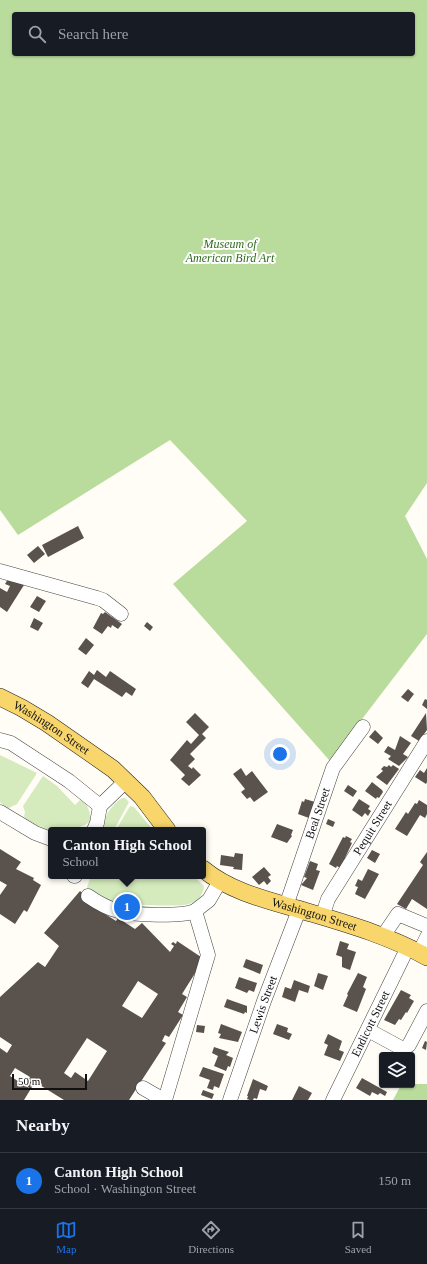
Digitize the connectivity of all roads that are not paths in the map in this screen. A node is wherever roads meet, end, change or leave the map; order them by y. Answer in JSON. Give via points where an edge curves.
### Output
{"nodes":[{"id":1,"x":0,"y":571,"type":"edge"},
{"id":2,"x":122,"y":614,"type":"dead end"},
{"id":3,"x":0,"y":697,"type":"edge"},
{"id":4,"x":362,"y":728,"type":"dead end"},
{"id":5,"x":0,"y":740,"type":"edge"},
{"id":6,"x":427,"y":741,"type":"edge"},
{"id":7,"x":126,"y":781,"type":"junction"},
{"id":8,"x":100,"y":806,"type":"junction"},
{"id":9,"x":0,"y":812,"type":"edge"},
{"id":10,"x":96,"y":827,"type":"edge"},
{"id":11,"x":165,"y":827,"type":"edge"},
{"id":12,"x":48,"y":840,"type":"edge"},
{"id":13,"x":206,"y":871,"type":"edge"},
{"id":14,"x":220,"y":881,"type":"junction"},
{"id":15,"x":88,"y":896,"type":"dead end"},
{"id":16,"x":293,"y":908,"type":"junction"},
{"id":17,"x":195,"y":910,"type":"junction"},
{"id":18,"x":322,"y":917,"type":"junction"},
{"id":19,"x":427,"y":926,"type":"edge"},
{"id":20,"x":383,"y":936,"type":"junction"},
{"id":21,"x":427,"y":937,"type":"edge"},
{"id":22,"x":418,"y":952,"type":"edge"},
{"id":23,"x":427,"y":1011,"type":"edge"},
{"id":24,"x":368,"y":1030,"type":"junction"},
{"id":25,"x":143,"y":1088,"type":"dead end"},
{"id":26,"x":164,"y":1100,"type":"edge"},
{"id":27,"x":230,"y":1100,"type":"edge"},
{"id":28,"x":333,"y":1100,"type":"edge"}],
"edges":[{"from":1,"to":2,"type":"street","via":[[103,600]]},
{"from":3,"to":7,"type":"main road","name":"Washington Street","via":[[47,723]]},
{"from":4,"to":16,"type":"street","name":"Beal Street","via":[[333,768]]},
{"from":5,"to":8,"type":"street","via":[[11,743]]},
{"from":6,"to":18,"type":"street","name":"Pequit Street","via":[[328,899]]},
{"from":7,"to":8,"type":"street"},
{"from":7,"to":11,"type":"main road","name":"Washington Street","via":[[142,796]]},
{"from":8,"to":10,"type":"street"},
{"from":9,"to":12,"type":"street"},
{"from":13,"to":14,"type":"main road","name":"Washington Street"},
{"from":14,"to":16,"type":"main road","name":"Washington Street"},
{"from":14,"to":17,"type":"street","via":[[209,900]]},
{"from":15,"to":17,"type":"street","via":[[107,908],[120,912],[165,915],[185,914]]},
{"from":16,"to":18,"type":"main road","name":"Washington Street"},
{"from":16,"to":27,"type":"street","name":"Lewis Street"},
{"from":17,"to":26,"type":"street","via":[[208,955]]},
{"from":18,"to":20,"type":"main road","name":"Washington Street"},
{"from":19,"to":20,"type":"street","via":[[398,914]]},
{"from":20,"to":22,"type":"main road","name":"Washington Street"},
{"from":21,"to":22,"type":"street","name":"Endicott Street"},
{"from":22,"to":24,"type":"street","name":"Endicott Street"},
{"from":23,"to":24,"type":"street","via":[[409,1045],[403,1049]]},
{"from":24,"to":28,"type":"street","name":"Endicott Street"},
{"from":25,"to":26,"type":"street"}]}
